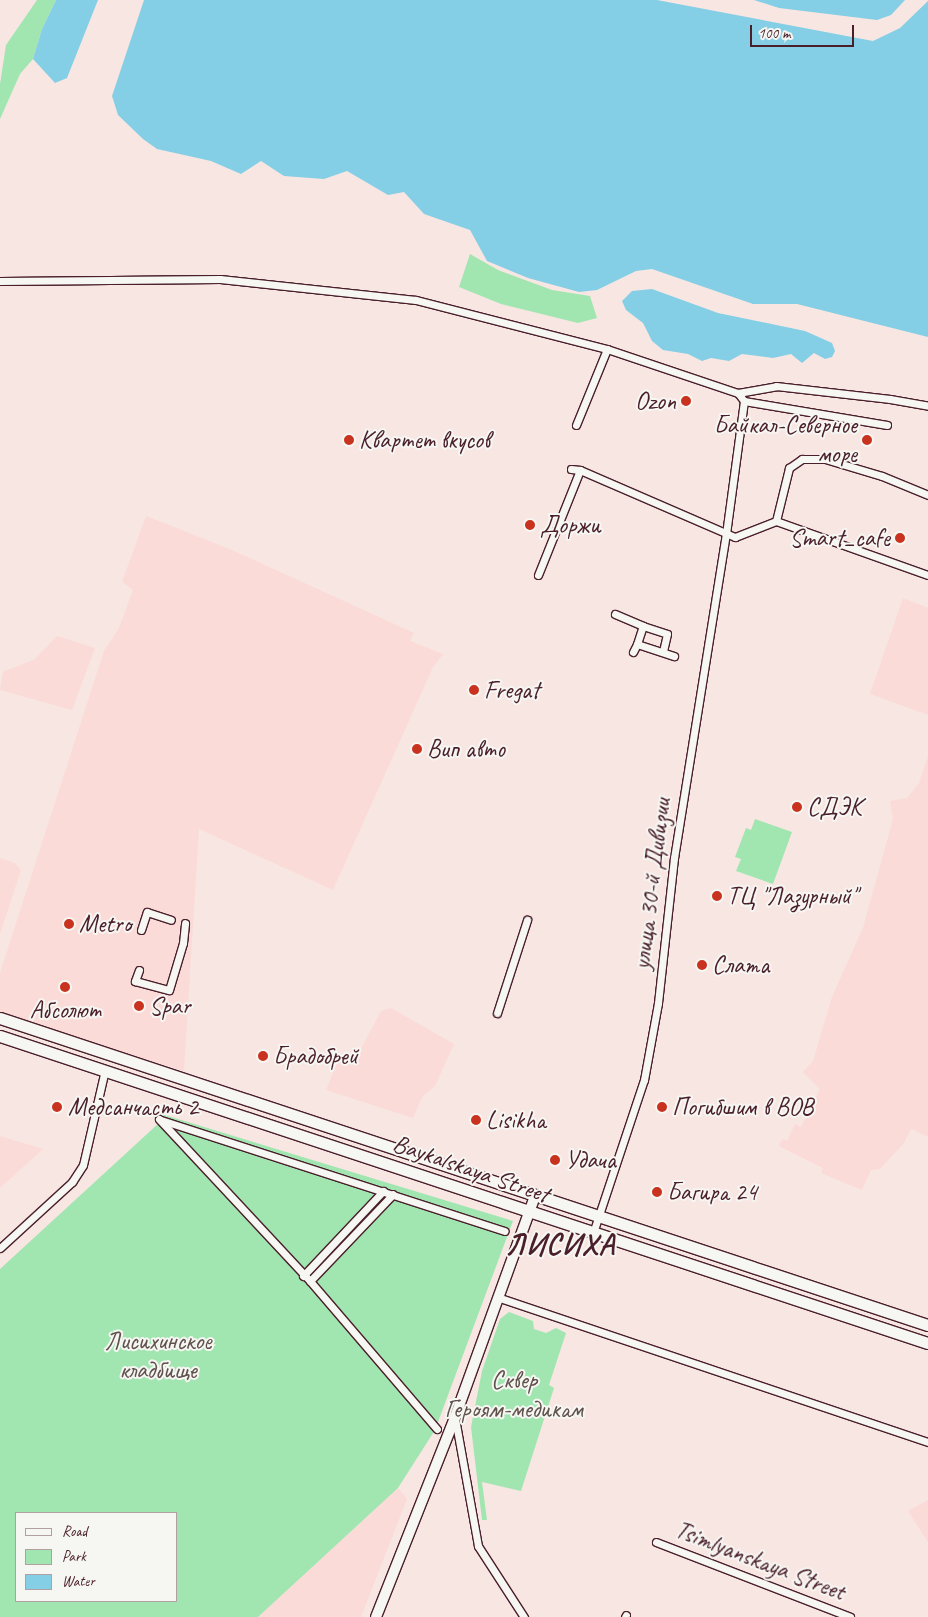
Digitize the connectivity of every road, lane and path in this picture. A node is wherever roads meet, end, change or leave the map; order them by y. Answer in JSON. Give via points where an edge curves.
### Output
{"nodes":[{"id":1,"x":0,"y":281,"type":"edge"},
{"id":2,"x":607,"y":349,"type":"junction"},
{"id":3,"x":738,"y":393,"type":"junction"},
{"id":4,"x":744,"y":401,"type":"junction"},
{"id":5,"x":928,"y":406,"type":"edge"},
{"id":6,"x":576,"y":425,"type":"dead end"},
{"id":7,"x":887,"y":425,"type":"dead end"},
{"id":8,"x":571,"y":469,"type":"dead end"},
{"id":9,"x":580,"y":470,"type":"junction"},
{"id":10,"x":928,"y":495,"type":"edge"},
{"id":11,"x":776,"y":521,"type":"junction"},
{"id":12,"x":726,"y":534,"type":"junction"},
{"id":13,"x":538,"y":575,"type":"dead end"},
{"id":14,"x":928,"y":576,"type":"edge"},
{"id":15,"x":615,"y":614,"type":"dead end"},
{"id":16,"x":643,"y":626,"type":"junction"},
{"id":17,"x":637,"y":644,"type":"junction"},
{"id":18,"x":633,"y":652,"type":"dead end"},
{"id":19,"x":663,"y":652,"type":"junction"},
{"id":20,"x":674,"y":656,"type":"dead end"},
{"id":21,"x":171,"y":920,"type":"dead end"},
{"id":22,"x":527,"y":920,"type":"dead end"},
{"id":23,"x":185,"y":923,"type":"dead end"},
{"id":24,"x":141,"y":930,"type":"dead end"},
{"id":25,"x":139,"y":970,"type":"dead end"},
{"id":26,"x":497,"y":1013,"type":"dead end"},
{"id":27,"x":0,"y":1018,"type":"edge"},
{"id":28,"x":0,"y":1036,"type":"edge"},
{"id":29,"x":105,"y":1070,"type":"junction"},
{"id":30,"x":383,"y":1191,"type":"junction"},
{"id":31,"x":393,"y":1194,"type":"junction"},
{"id":32,"x":535,"y":1196,"type":"junction"},
{"id":33,"x":530,"y":1213,"type":"junction"},
{"id":34,"x":598,"y":1216,"type":"junction"},
{"id":35,"x":505,"y":1230,"type":"dead end"},
{"id":36,"x":593,"y":1233,"type":"junction"},
{"id":37,"x":0,"y":1248,"type":"edge"},
{"id":38,"x":303,"y":1276,"type":"junction"},
{"id":39,"x":310,"y":1281,"type":"junction"},
{"id":40,"x":498,"y":1297,"type":"junction"},
{"id":41,"x":928,"y":1325,"type":"edge"},
{"id":42,"x":928,"y":1344,"type":"edge"},
{"id":43,"x":455,"y":1418,"type":"junction"},
{"id":44,"x":437,"y":1429,"type":"dead end"},
{"id":45,"x":928,"y":1442,"type":"edge"},
{"id":46,"x":656,"y":1542,"type":"dead end"},
{"id":47,"x":376,"y":1617,"type":"edge"},
{"id":48,"x":524,"y":1617,"type":"edge"},
{"id":49,"x":850,"y":1617,"type":"edge"}],
"edges":[{"from":1,"to":2,"type":"street","via":[[220,279],[439,304]]},
{"from":2,"to":3,"type":"street"},
{"from":2,"to":6,"type":"street"},
{"from":3,"to":4,"type":"street"},
{"from":3,"to":5,"type":"street","via":[[776,386]]},
{"from":4,"to":7,"type":"street"},
{"from":4,"to":12,"type":"street","name":"улица 30-й Дивизии"},
{"from":8,"to":9,"type":"street"},
{"from":9,"to":12,"type":"street"},
{"from":9,"to":13,"type":"street"},
{"from":10,"to":11,"type":"street","via":[[882,476],[825,459],[802,459],[789,468]]},
{"from":11,"to":12,"type":"street","via":[[735,537]]},
{"from":11,"to":14,"type":"street"},
{"from":12,"to":34,"type":"street","name":"улица 30-й Дивизии","via":[[674,858],[651,1046],[644,1080]]},
{"from":15,"to":16,"type":"street"},
{"from":16,"to":17,"type":"street"},
{"from":16,"to":19,"type":"street","via":[[667,634]]},
{"from":17,"to":18,"type":"street"},
{"from":17,"to":19,"type":"street"},
{"from":19,"to":20,"type":"street"},
{"from":21,"to":24,"type":"street","via":[[147,912]]},
{"from":22,"to":26,"type":"street"},
{"from":23,"to":25,"type":"street","via":[[184,943],[169,990],[135,981]]},
{"from":27,"to":32,"type":"main road","name":"Baykalskaya Street"},
{"from":28,"to":29,"type":"main road","name":"Baykalskaya Street"},
{"from":29,"to":33,"type":"main road","name":"Baykalskaya Street"},
{"from":29,"to":37,"type":"street","via":[[83,1166],[72,1182]]},
{"from":30,"to":31,"type":"street"},
{"from":30,"to":38,"type":"street"},
{"from":30,"to":38,"type":"street","via":[[159,1119]]},
{"from":31,"to":35,"type":"street"},
{"from":31,"to":39,"type":"street"},
{"from":32,"to":33,"type":"main road"},
{"from":32,"to":34,"type":"main road","name":"Baykalskaya Street"},
{"from":33,"to":36,"type":"main road","name":"Baykalskaya Street"},
{"from":33,"to":40,"type":"main road"},
{"from":34,"to":36,"type":"street","name":"улица 30-й Дивизии"},
{"from":34,"to":41,"type":"main road","name":"Baykalskaya Street"},
{"from":36,"to":42,"type":"main road","name":"Baykalskaya Street"},
{"from":38,"to":39,"type":"street"},
{"from":39,"to":44,"type":"street"},
{"from":40,"to":43,"type":"main road"},
{"from":40,"to":45,"type":"street"},
{"from":43,"to":47,"type":"main road"},
{"from":43,"to":48,"type":"street","via":[[478,1546]]},
{"from":46,"to":49,"type":"street","name":"Tsimlyanskaya Street"}]}
